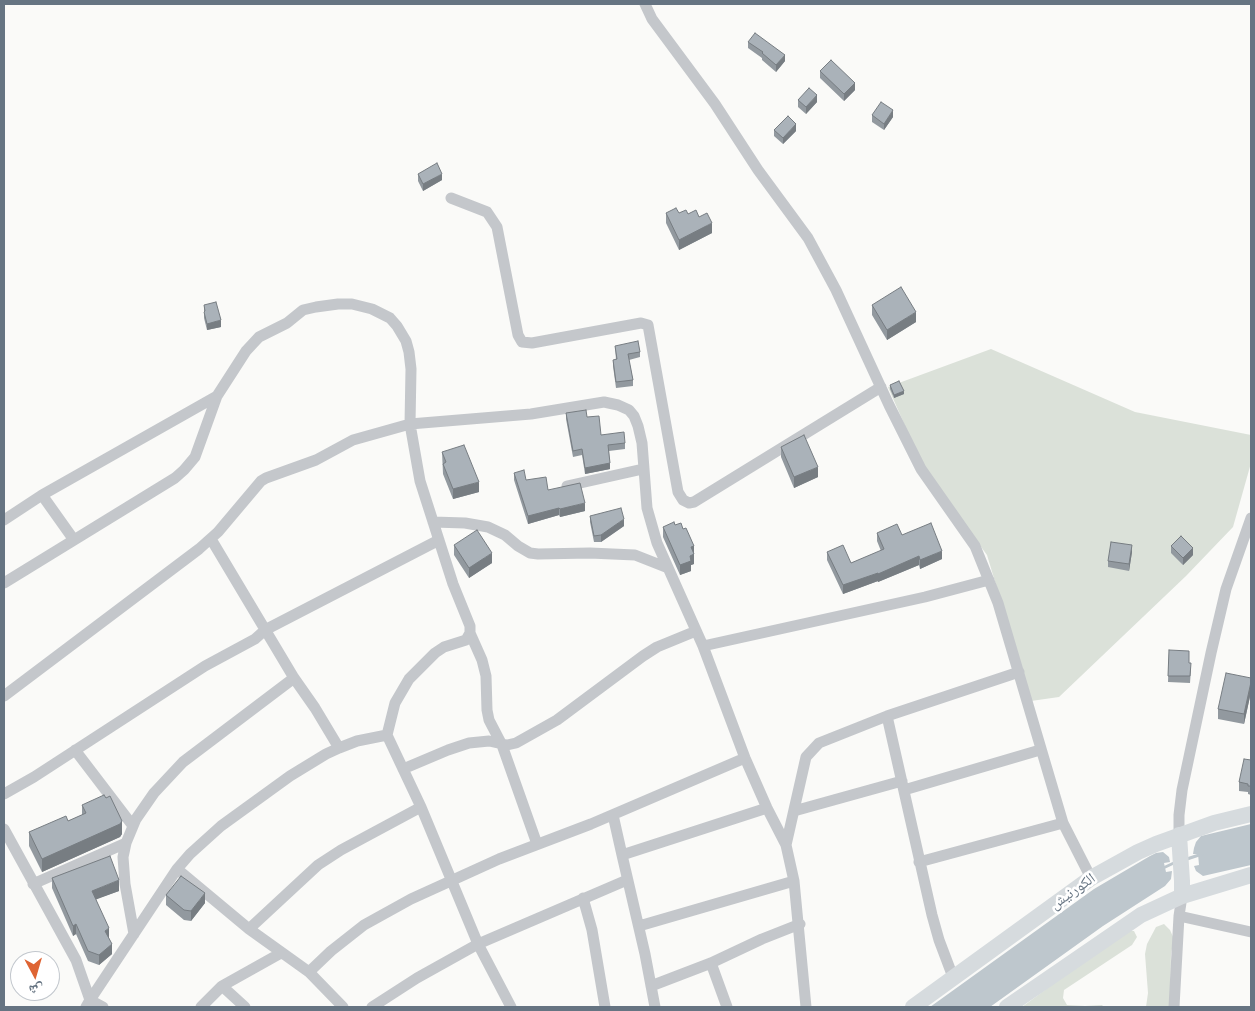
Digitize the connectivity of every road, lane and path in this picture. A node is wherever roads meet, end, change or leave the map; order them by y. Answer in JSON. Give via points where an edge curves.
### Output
{"nodes":[{"id":1,"x":645,"y":4,"type":"edge"},
{"id":2,"x":451,"y":198,"type":"dead end"},
{"id":3,"x":880,"y":387,"type":"junction"},
{"id":4,"x":217,"y":396,"type":"junction"},
{"id":5,"x":410,"y":424,"type":"junction"},
{"id":6,"x":643,"y":469,"type":"junction"},
{"id":7,"x":557,"y":488,"type":"edge"},
{"id":8,"x":42,"y":495,"type":"junction"},
{"id":9,"x":1251,"y":518,"type":"edge"},
{"id":10,"x":4,"y":520,"type":"edge"},
{"id":11,"x":433,"y":522,"type":"junction"},
{"id":12,"x":210,"y":539,"type":"junction"},
{"id":13,"x":74,"y":540,"type":"junction"},
{"id":14,"x":439,"y":540,"type":"junction"},
{"id":15,"x":668,"y":568,"type":"junction"},
{"id":16,"x":989,"y":580,"type":"junction"},
{"id":17,"x":4,"y":583,"type":"edge"},
{"id":18,"x":265,"y":630,"type":"junction"},
{"id":19,"x":696,"y":631,"type":"junction"},
{"id":20,"x":470,"y":633,"type":"junction"},
{"id":21,"x":703,"y":646,"type":"junction"},
{"id":22,"x":1019,"y":672,"type":"junction"},
{"id":23,"x":294,"y":678,"type":"junction"},
{"id":24,"x":4,"y":696,"type":"edge"},
{"id":25,"x":887,"y":716,"type":"junction"},
{"id":26,"x":388,"y":735,"type":"junction"},
{"id":27,"x":502,"y":745,"type":"junction"},
{"id":28,"x":339,"y":748,"type":"junction"},
{"id":29,"x":75,"y":750,"type":"junction"},
{"id":30,"x":1040,"y":750,"type":"junction"},
{"id":31,"x":745,"y":758,"type":"junction"},
{"id":32,"x":403,"y":769,"type":"junction"},
{"id":33,"x":903,"y":785,"type":"junction"},
{"id":34,"x":4,"y":794,"type":"edge"},
{"id":35,"x":421,"y":807,"type":"junction"},
{"id":36,"x":767,"y":808,"type":"junction"},
{"id":37,"x":794,"y":811,"type":"junction"},
{"id":38,"x":1251,"y":814,"type":"edge"},
{"id":39,"x":613,"y":815,"type":"junction"},
{"id":40,"x":1063,"y":823,"type":"junction"},
{"id":41,"x":133,"y":826,"type":"junction"},
{"id":42,"x":4,"y":829,"type":"edge"},
{"id":43,"x":1179,"y":840,"type":"junction"},
{"id":44,"x":126,"y":843,"type":"junction"},
{"id":45,"x":537,"y":844,"type":"junction"},
{"id":46,"x":786,"y":846,"type":"junction"},
{"id":47,"x":622,"y":855,"type":"junction"},
{"id":48,"x":919,"y":862,"type":"junction"},
{"id":49,"x":177,"y":869,"type":"junction"},
{"id":50,"x":1251,"y":875,"type":"edge"},
{"id":51,"x":1091,"y":878,"type":"junction"},
{"id":52,"x":450,"y":880,"type":"junction"},
{"id":53,"x":627,"y":880,"type":"junction"},
{"id":54,"x":794,"y":882,"type":"junction"},
{"id":55,"x":34,"y":884,"type":"junction"},
{"id":56,"x":1182,"y":889,"type":"junction"},
{"id":57,"x":583,"y":898,"type":"junction"},
{"id":58,"x":1179,"y":916,"type":"junction"},
{"id":59,"x":800,"y":924,"type":"junction"},
{"id":60,"x":639,"y":926,"type":"junction"},
{"id":61,"x":249,"y":929,"type":"junction"},
{"id":62,"x":1251,"y":932,"type":"edge"},
{"id":63,"x":134,"y":934,"type":"junction"},
{"id":64,"x":478,"y":944,"type":"junction"},
{"id":65,"x":281,"y":953,"type":"junction"},
{"id":66,"x":711,"y":963,"type":"junction"},
{"id":67,"x":309,"y":972,"type":"junction"},
{"id":68,"x":953,"y":977,"type":"junction"},
{"id":69,"x":222,"y":986,"type":"junction"},
{"id":70,"x":651,"y":986,"type":"junction"},
{"id":71,"x":88,"y":1003,"type":"edge"},
{"id":72,"x":103,"y":1007,"type":"edge"},
{"id":73,"x":201,"y":1007,"type":"edge"},
{"id":74,"x":245,"y":1007,"type":"edge"},
{"id":75,"x":343,"y":1007,"type":"edge"},
{"id":76,"x":372,"y":1007,"type":"edge"},
{"id":77,"x":511,"y":1007,"type":"edge"},
{"id":78,"x":604,"y":1007,"type":"edge"},
{"id":79,"x":655,"y":1007,"type":"edge"},
{"id":80,"x":727,"y":1007,"type":"edge"},
{"id":81,"x":806,"y":1007,"type":"edge"},
{"id":82,"x":913,"y":1007,"type":"edge"},
{"id":83,"x":1007,"y":1007,"type":"edge"},
{"id":84,"x":1174,"y":1007,"type":"edge"}],
"edges":[{"from":1,"to":3,"type":"street","via":[[652,19],[710,96],[758,170],[808,238],[836,290]]},
{"from":2,"to":3,"type":"street","via":[[487,212],[497,228],[522,342],[648,324],[678,492],[683,500],[694,502]]},
{"from":3,"to":16,"type":"street","via":[[921,469],[975,546]]},
{"from":4,"to":5,"type":"street","via":[[259,337],[287,323],[303,310],[352,304],[382,313],[402,334],[411,369]]},
{"from":4,"to":8,"type":"street"},
{"from":4,"to":13,"type":"street","via":[[195,457],[184,470]]},
{"from":5,"to":6,"type":"street","via":[[531,414],[604,402],[629,410],[634,416],[642,443]]},
{"from":5,"to":11,"type":"street","via":[[420,480]]},
{"from":5,"to":12,"type":"street","via":[[353,440],[316,460],[266,478]]},
{"from":6,"to":7,"type":"street"},
{"from":6,"to":15,"type":"street","via":[[651,526]]},
{"from":8,"to":10,"type":"street"},
{"from":8,"to":13,"type":"street"},
{"from":9,"to":43,"type":"street","via":[[1226,589],[1211,653],[1182,790]]},
{"from":11,"to":14,"type":"street"},
{"from":11,"to":15,"type":"street","via":[[488,527],[538,554],[635,555]]},
{"from":12,"to":18,"type":"street"},
{"from":12,"to":24,"type":"street"},
{"from":13,"to":17,"type":"street"},
{"from":14,"to":18,"type":"street"},
{"from":14,"to":20,"type":"street"},
{"from":15,"to":19,"type":"street"},
{"from":16,"to":21,"type":"street"},
{"from":16,"to":22,"type":"street"},
{"from":18,"to":23,"type":"street"},
{"from":18,"to":29,"type":"street"},
{"from":19,"to":21,"type":"street"},
{"from":19,"to":27,"type":"street","via":[[642,656],[557,720],[516,743]]},
{"from":20,"to":26,"type":"street","via":[[466,640],[444,647],[417,669],[394,703]]},
{"from":20,"to":27,"type":"street","via":[[486,676],[489,720]]},
{"from":21,"to":31,"type":"street"},
{"from":22,"to":25,"type":"street"},
{"from":22,"to":30,"type":"street"},
{"from":23,"to":28,"type":"street"},
{"from":23,"to":41,"type":"street","via":[[183,762],[154,793]]},
{"from":25,"to":33,"type":"street"},
{"from":25,"to":37,"type":"street","via":[[835,735],[811,750],[803,766]]},
{"from":26,"to":28,"type":"street"},
{"from":26,"to":32,"type":"street"},
{"from":27,"to":32,"type":"street","via":[[489,741],[469,743]]},
{"from":27,"to":45,"type":"street"},
{"from":28,"to":49,"type":"street","via":[[253,801],[221,826]]},
{"from":29,"to":34,"type":"street"},
{"from":29,"to":41,"type":"street"},
{"from":30,"to":33,"type":"street"},
{"from":30,"to":40,"type":"street"},
{"from":31,"to":36,"type":"street"},
{"from":31,"to":39,"type":"street"},
{"from":32,"to":35,"type":"street"},
{"from":33,"to":37,"type":"street"},
{"from":33,"to":48,"type":"street"},
{"from":35,"to":52,"type":"street"},
{"from":35,"to":61,"type":"street","via":[[318,865]]},
{"from":36,"to":46,"type":"street"},
{"from":36,"to":47,"type":"street"},
{"from":37,"to":46,"type":"street"},
{"from":38,"to":43,"type":"main road","name":"الكورنيش","via":[[1214,823]]},
{"from":39,"to":45,"type":"street"},
{"from":39,"to":47,"type":"street"},
{"from":40,"to":48,"type":"street"},
{"from":40,"to":51,"type":"street"},
{"from":41,"to":44,"type":"street"},
{"from":42,"to":55,"type":"street"},
{"from":43,"to":51,"type":"main road","name":"الكورنيش","via":[[1138,852]]},
{"from":43,"to":56,"type":"main road"},
{"from":44,"to":55,"type":"street"},
{"from":44,"to":63,"type":"street","via":[[123,870]]},
{"from":45,"to":52,"type":"street"},
{"from":46,"to":54,"type":"street"},
{"from":47,"to":53,"type":"street"},
{"from":48,"to":68,"type":"street","via":[[939,940]]},
{"from":49,"to":61,"type":"street"},
{"from":49,"to":63,"type":"street"},
{"from":50,"to":56,"type":"main road"},
{"from":51,"to":68,"type":"main road","name":"الكورنيش"},
{"from":52,"to":64,"type":"street"},
{"from":52,"to":67,"type":"street","via":[[364,925]]},
{"from":53,"to":57,"type":"street"},
{"from":53,"to":60,"type":"street"},
{"from":54,"to":59,"type":"street"},
{"from":54,"to":60,"type":"street"},
{"from":55,"to":71,"type":"street","via":[[76,960]]},
{"from":56,"to":58,"type":"street"},
{"from":56,"to":83,"type":"main road"},
{"from":57,"to":64,"type":"street"},
{"from":57,"to":78,"type":"street","via":[[592,930]]},
{"from":58,"to":62,"type":"street"},
{"from":58,"to":84,"type":"street"},
{"from":59,"to":66,"type":"street"},
{"from":59,"to":81,"type":"street"},
{"from":60,"to":70,"type":"street"},
{"from":61,"to":65,"type":"street"},
{"from":63,"to":71,"type":"street"},
{"from":64,"to":76,"type":"street"},
{"from":64,"to":77,"type":"street"},
{"from":65,"to":67,"type":"street"},
{"from":65,"to":69,"type":"street"},
{"from":66,"to":70,"type":"street"},
{"from":66,"to":80,"type":"street"},
{"from":67,"to":75,"type":"street"},
{"from":68,"to":82,"type":"main road","name":"الكورنيش"},
{"from":69,"to":73,"type":"street"},
{"from":69,"to":74,"type":"street"},
{"from":70,"to":79,"type":"street"},
{"from":71,"to":72,"type":"street"}]}
